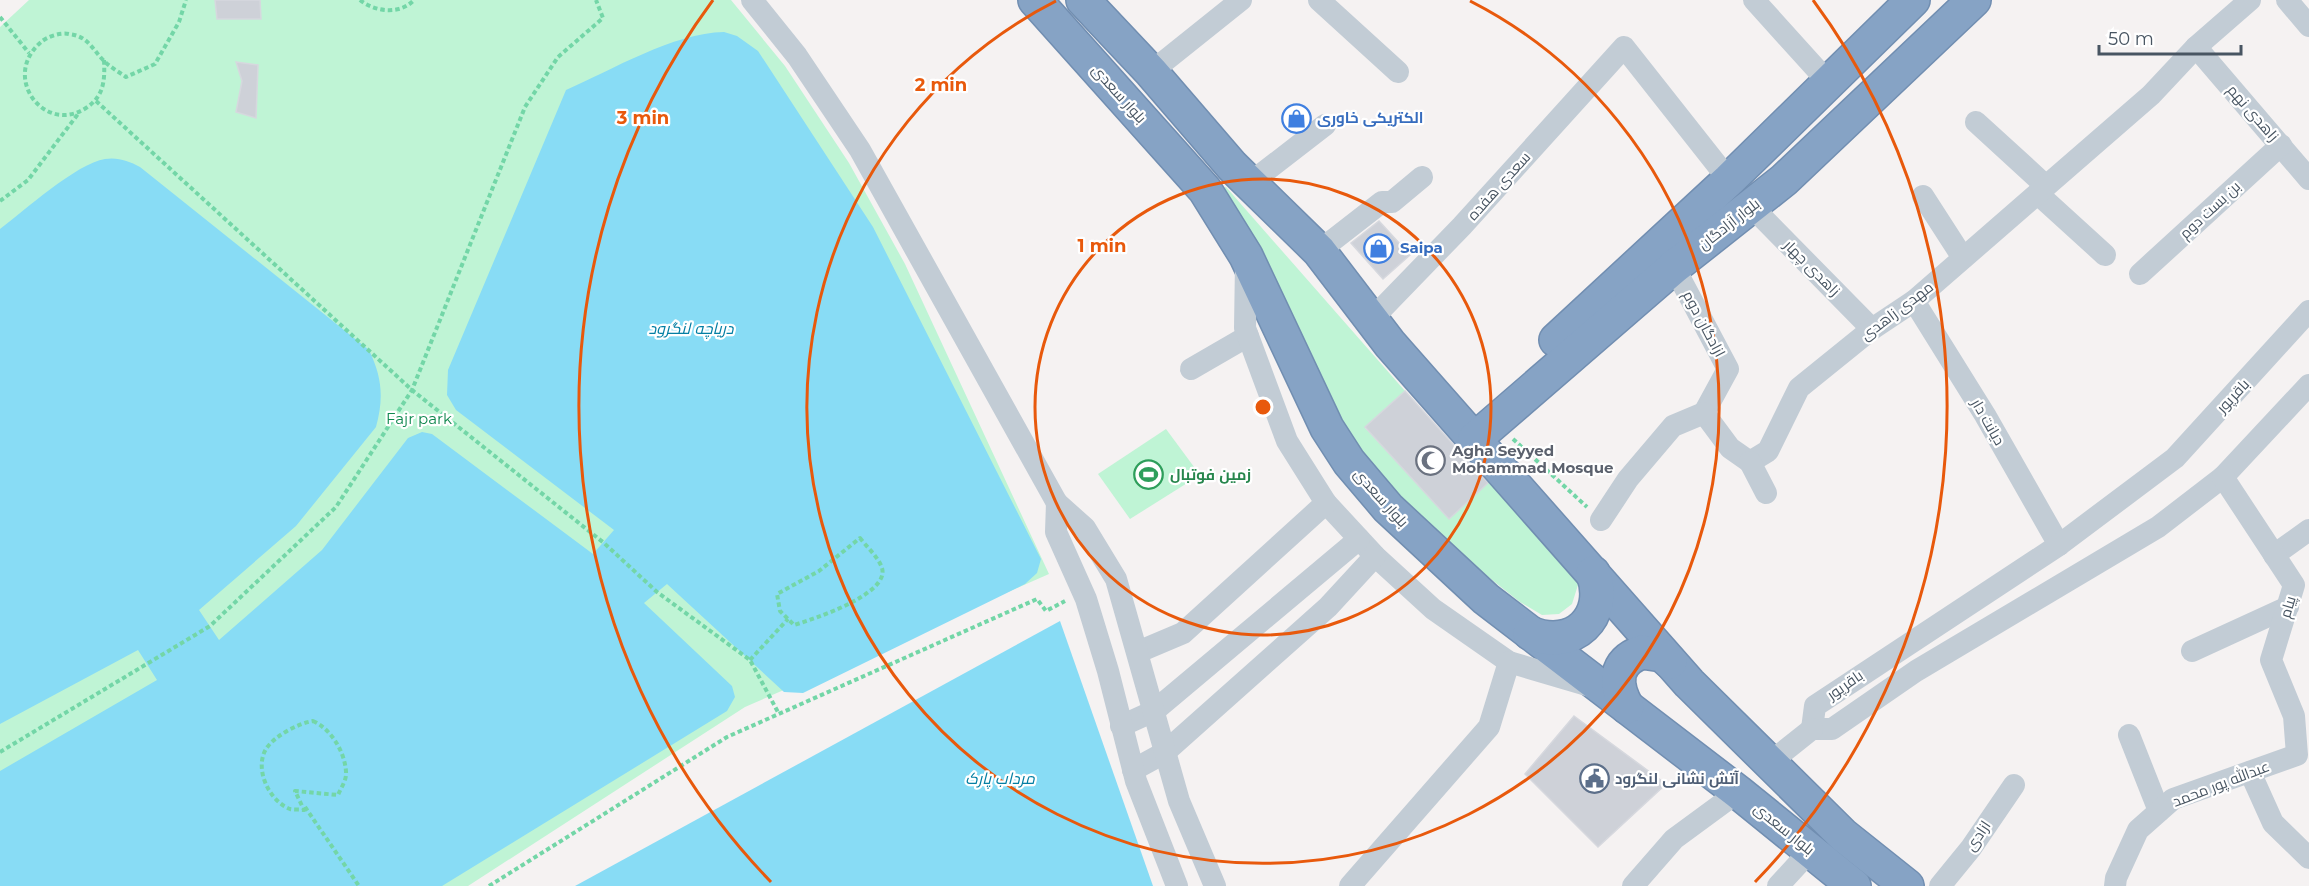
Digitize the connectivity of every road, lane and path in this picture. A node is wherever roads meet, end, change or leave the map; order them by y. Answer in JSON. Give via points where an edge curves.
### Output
{"nodes":[{"id":1,"x":186,"y":0,"type":"edge"},
{"id":2,"x":360,"y":0,"type":"edge"},
{"id":3,"x":414,"y":0,"type":"edge"},
{"id":4,"x":596,"y":0,"type":"edge"},
{"id":5,"x":752,"y":0,"type":"edge"},
{"id":6,"x":1035,"y":0,"type":"edge"},
{"id":7,"x":1083,"y":0,"type":"edge"},
{"id":8,"x":1241,"y":0,"type":"edge"},
{"id":9,"x":1319,"y":0,"type":"edge"},
{"id":10,"x":1754,"y":0,"type":"edge"},
{"id":11,"x":1912,"y":0,"type":"edge"},
{"id":12,"x":1974,"y":0,"type":"edge"},
{"id":13,"x":2250,"y":0,"type":"edge"},
{"id":14,"x":2287,"y":0,"type":"edge"},
{"id":15,"x":0,"y":17,"type":"edge"},
{"id":16,"x":2309,"y":26,"type":"edge"},
{"id":17,"x":2196,"y":47,"type":"junction"},
{"id":18,"x":29,"y":53,"type":"junction"},
{"id":19,"x":104,"y":60,"type":"junction"},
{"id":20,"x":1151,"y":72,"type":"junction"},
{"id":21,"x":1398,"y":72,"type":"dead end"},
{"id":22,"x":1829,"y":83,"type":"junction"},
{"id":23,"x":96,"y":101,"type":"junction"},
{"id":24,"x":78,"y":113,"type":"junction"},
{"id":25,"x":1976,"y":122,"type":"dead end"},
{"id":26,"x":1325,"y":125,"type":"dead end"},
{"id":27,"x":2281,"y":145,"type":"junction"},
{"id":28,"x":1422,"y":177,"type":"dead end"},
{"id":29,"x":2309,"y":179,"type":"edge"},
{"id":30,"x":1729,"y":180,"type":"junction"},
{"id":31,"x":1250,"y":183,"type":"junction"},
{"id":32,"x":2042,"y":190,"type":"junction"},
{"id":33,"x":1923,"y":196,"type":"dead end"},
{"id":34,"x":0,"y":201,"type":"edge"},
{"id":35,"x":1752,"y":207,"type":"junction"},
{"id":36,"x":1320,"y":251,"type":"junction"},
{"id":37,"x":2105,"y":255,"type":"dead end"},
{"id":38,"x":1246,"y":256,"type":"junction"},
{"id":39,"x":1963,"y":258,"type":"junction"},
{"id":40,"x":1674,"y":267,"type":"junction"},
{"id":41,"x":2140,"y":274,"type":"dead end"},
{"id":42,"x":1914,"y":302,"type":"junction"},
{"id":43,"x":2309,"y":311,"type":"edge"},
{"id":44,"x":1370,"y":321,"type":"junction"},
{"id":45,"x":1872,"y":329,"type":"junction"},
{"id":46,"x":1248,"y":336,"type":"junction"},
{"id":47,"x":1191,"y":369,"type":"dead end"},
{"id":48,"x":2309,"y":385,"type":"edge"},
{"id":49,"x":412,"y":390,"type":"junction"},
{"id":50,"x":1704,"y":413,"type":"junction"},
{"id":51,"x":1477,"y":429,"type":"junction"},
{"id":52,"x":1750,"y":462,"type":"junction"},
{"id":53,"x":2223,"y":477,"type":"junction"},
{"id":54,"x":1766,"y":493,"type":"dead end"},
{"id":55,"x":1057,"y":503,"type":"junction"},
{"id":56,"x":1326,"y":503,"type":"junction"},
{"id":57,"x":1601,"y":519,"type":"joint"},
{"id":58,"x":2309,"y":530,"type":"edge"},
{"id":59,"x":1359,"y":539,"type":"junction"},
{"id":60,"x":2059,"y":545,"type":"junction"},
{"id":61,"x":2274,"y":555,"type":"junction"},
{"id":62,"x":1375,"y":556,"type":"junction"},
{"id":63,"x":1593,"y":573,"type":"junction"},
{"id":64,"x":1086,"y":599,"type":"junction"},
{"id":65,"x":2288,"y":607,"type":"junction"},
{"id":66,"x":788,"y":618,"type":"junction"},
{"id":67,"x":1530,"y":633,"type":"junction"},
{"id":68,"x":2192,"y":651,"type":"dead end"},
{"id":69,"x":1138,"y":652,"type":"junction"},
{"id":70,"x":750,"y":660,"type":"junction"},
{"id":71,"x":1509,"y":662,"type":"junction"},
{"id":72,"x":1670,"y":662,"type":"junction"},
{"id":73,"x":1617,"y":699,"type":"junction"},
{"id":74,"x":1154,"y":711,"type":"junction"},
{"id":75,"x":2301,"y":712,"type":"edge"},
{"id":76,"x":778,"y":714,"type":"junction"},
{"id":77,"x":1121,"y":726,"type":"junction"},
{"id":78,"x":1812,"y":729,"type":"junction"},
{"id":79,"x":2129,"y":735,"type":"dead end"},
{"id":80,"x":0,"y":752,"type":"edge"},
{"id":81,"x":1164,"y":753,"type":"junction"},
{"id":82,"x":1768,"y":764,"type":"junction"},
{"id":83,"x":1133,"y":770,"type":"junction"},
{"id":84,"x":2250,"y":772,"type":"junction"},
{"id":85,"x":2014,"y":785,"type":"dead end"},
{"id":86,"x":295,"y":791,"type":"junction"},
{"id":87,"x":1738,"y":792,"type":"junction"},
{"id":88,"x":2159,"y":811,"type":"junction"},
{"id":89,"x":1811,"y":850,"type":"junction"},
{"id":90,"x":2309,"y":858,"type":"edge"},
{"id":91,"x":359,"y":886,"type":"edge"},
{"id":92,"x":489,"y":886,"type":"edge"},
{"id":93,"x":1177,"y":886,"type":"edge"},
{"id":94,"x":1215,"y":886,"type":"edge"},
{"id":95,"x":1350,"y":886,"type":"edge"},
{"id":96,"x":1633,"y":886,"type":"edge"},
{"id":97,"x":1778,"y":886,"type":"edge"},
{"id":98,"x":1854,"y":886,"type":"edge"},
{"id":99,"x":1907,"y":886,"type":"edge"},
{"id":100,"x":1940,"y":886,"type":"edge"},
{"id":101,"x":2115,"y":886,"type":"edge"}],
"edges":[{"from":1,"to":19,"type":"path","via":[[179,22],[155,64],[126,77]]},
{"from":2,"to":3,"type":"path","via":[[369,7],[390,11]]},
{"from":4,"to":49,"type":"path","via":[[603,18],[558,57],[525,107]]},
{"from":5,"to":55,"type":"street","via":[[798,56],[860,150]]},
{"from":6,"to":38,"type":"highway","name":"بلوار سعدی","via":[[1205,190]]},
{"from":7,"to":20,"type":"highway"},
{"from":8,"to":20,"type":"street"},
{"from":9,"to":21,"type":"street"},
{"from":10,"to":22,"type":"street"},
{"from":11,"to":22,"type":"highway","name":"بلوار آزادگان"},
{"from":12,"to":35,"type":"highway","name":"بلوار آزادگان"},
{"from":13,"to":17,"type":"street","name":"مهدی زاهدی"},
{"from":14,"to":16,"type":"street"},
{"from":15,"to":18,"type":"path"},
{"from":17,"to":27,"type":"street","name":"زاهدی نهم"},
{"from":17,"to":32,"type":"street","name":"مهدی زاهدی","via":[[2151,95]]},
{"from":18,"to":19,"type":"path","via":[[46,38],[68,33],[90,42]]},
{"from":18,"to":24,"type":"path","via":[[23,72],[27,92],[40,107],[58,115]]},
{"from":19,"to":23,"type":"path","via":[[105,82]]},
{"from":20,"to":31,"type":"highway"},
{"from":22,"to":30,"type":"highway","name":"بلوار آزادگان"},
{"from":23,"to":24,"type":"path"},
{"from":23,"to":49,"type":"path"},
{"from":24,"to":34,"type":"path","via":[[28,180]]},
{"from":25,"to":32,"type":"street"},
{"from":26,"to":31,"type":"street"},
{"from":27,"to":29,"type":"street","name":"زاهدی نهم"},
{"from":27,"to":41,"type":"street","name":"بن بست دوم"},
{"from":28,"to":36,"type":"street","via":[[1392,202],[1382,202]]},
{"from":30,"to":35,"type":"highway"},
{"from":30,"to":44,"type":"street","name":"سعدی هفده","via":[[1624,47]]},
{"from":30,"to":51,"type":"highway","name":"بلوار آزادگان"},
{"from":31,"to":36,"type":"highway"},
{"from":32,"to":37,"type":"street"},
{"from":32,"to":39,"type":"street","name":"مهدی زاهدی"},
{"from":33,"to":39,"type":"street"},
{"from":35,"to":40,"type":"highway","name":"بلوار آزادگان"},
{"from":35,"to":45,"type":"street","name":"زاهدی چهار"},
{"from":36,"to":44,"type":"highway"},
{"from":38,"to":46,"type":"street"},
{"from":38,"to":67,"type":"highway","name":"بلوار سعدی","via":[[1315,406],[1349,462],[1428,547]]},
{"from":39,"to":42,"type":"street","name":"مهدی زاهدی"},
{"from":40,"to":50,"type":"street","name":"ازادگان دوم","via":[[1728,369]]},
{"from":40,"to":51,"type":"highway","name":"بلوار آزادگان"},
{"from":42,"to":45,"type":"street","name":"مهدی زاهدی"},
{"from":42,"to":60,"type":"street","name":"دیانت دار","via":[[1985,415]]},
{"from":43,"to":60,"type":"street","name":"باقرپور","via":[[2175,458]]},
{"from":44,"to":51,"type":"highway"},
{"from":45,"to":52,"type":"street","name":"مهدی زاهدی","via":[[1799,388],[1768,451]]},
{"from":46,"to":47,"type":"street"},
{"from":46,"to":56,"type":"street","via":[[1287,441]]},
{"from":48,"to":53,"type":"street","name":"باقرپور"},
{"from":49,"to":70,"type":"path","via":[[603,543],[657,592]]},
{"from":49,"to":80,"type":"path","via":[[336,507],[210,626]]},
{"from":50,"to":52,"type":"street","via":[[1730,448]]},
{"from":50,"to":57,"type":"street","via":[[1673,426],[1628,479]]},
{"from":51,"to":57,"type":"path"},
{"from":51,"to":63,"type":"highway"},
{"from":52,"to":54,"type":"street"},
{"from":53,"to":61,"type":"street","name":"پیام"},
{"from":53,"to":78,"type":"street","name":"باقرپور","via":[[2158,527],[1916,671],[1832,729]]},
{"from":55,"to":64,"type":"street","via":[[1056,532]]},
{"from":55,"to":69,"type":"street","via":[[1085,528],[1116,579]]},
{"from":56,"to":59,"type":"street"},
{"from":56,"to":69,"type":"street","via":[[1183,633]]},
{"from":58,"to":61,"type":"street"},
{"from":59,"to":62,"type":"street"},
{"from":59,"to":74,"type":"street"},
{"from":60,"to":78,"type":"street","name":"باقرپور","via":[[1815,706]]},
{"from":61,"to":65,"type":"street","name":"پیام","via":[[2294,585]]},
{"from":62,"to":71,"type":"street","via":[[1433,609]]},
{"from":62,"to":81,"type":"street","via":[[1328,608]]},
{"from":63,"to":67,"type":"highway","via":[[1598,594],[1586,624],[1559,638]]},
{"from":63,"to":72,"type":"highway"},
{"from":64,"to":76,"type":"path","via":[[1067,600],[1046,610],[1037,599]]},
{"from":64,"to":77,"type":"street"},
{"from":65,"to":68,"type":"street"},
{"from":65,"to":75,"type":"street","name":"پیام","via":[[2271,660]]},
{"from":66,"to":66,"type":"path","via":[[794,625],[821,617],[876,588],[882,567],[860,538],[819,571],[777,594],[780,611]]},
{"from":66,"to":70,"type":"path"},
{"from":67,"to":73,"type":"highway","name":"بلوار سعدی"},
{"from":69,"to":74,"type":"street"},
{"from":70,"to":76,"type":"path"},
{"from":71,"to":73,"type":"street"},
{"from":71,"to":95,"type":"street","via":[[1489,727]]},
{"from":72,"to":73,"type":"highway","via":[[1662,655],[1642,652],[1624,662],[1617,681]]},
{"from":72,"to":82,"type":"highway"},
{"from":73,"to":87,"type":"highway","name":"بلوار سعدی"},
{"from":74,"to":77,"type":"street"},
{"from":74,"to":81,"type":"street"},
{"from":75,"to":84,"type":"street","name":"عبدالله پور محمد","via":[[2297,756]]},
{"from":76,"to":92,"type":"path","via":[[727,737]]},
{"from":77,"to":83,"type":"street"},
{"from":78,"to":82,"type":"street"},
{"from":79,"to":88,"type":"street"},
{"from":81,"to":83,"type":"street"},
{"from":81,"to":94,"type":"street","via":[[1179,801]]},
{"from":82,"to":99,"type":"highway","via":[[1843,835]]},
{"from":83,"to":93,"type":"street","via":[[1154,834]]},
{"from":84,"to":88,"type":"street","name":"عبدالله پور محمد","via":[[2173,799]]},
{"from":84,"to":90,"type":"street","via":[[2273,823]]},
{"from":85,"to":100,"type":"street","name":"ازادی"},
{"from":86,"to":86,"type":"path","via":[[338,795],[347,773],[339,748],[325,726],[314,721],[297,724],[266,749],[261,768],[270,792],[289,808],[304,810]]},
{"from":86,"to":91,"type":"path"},
{"from":87,"to":89,"type":"highway","name":"بلوار سعدی"},
{"from":87,"to":96,"type":"street","via":[[1674,839]]},
{"from":88,"to":101,"type":"street","name":"عبدالله پور محمد","via":[[2138,830]]},
{"from":89,"to":97,"type":"street"},
{"from":89,"to":98,"type":"highway","name":"بلوار سعدی"}]}
